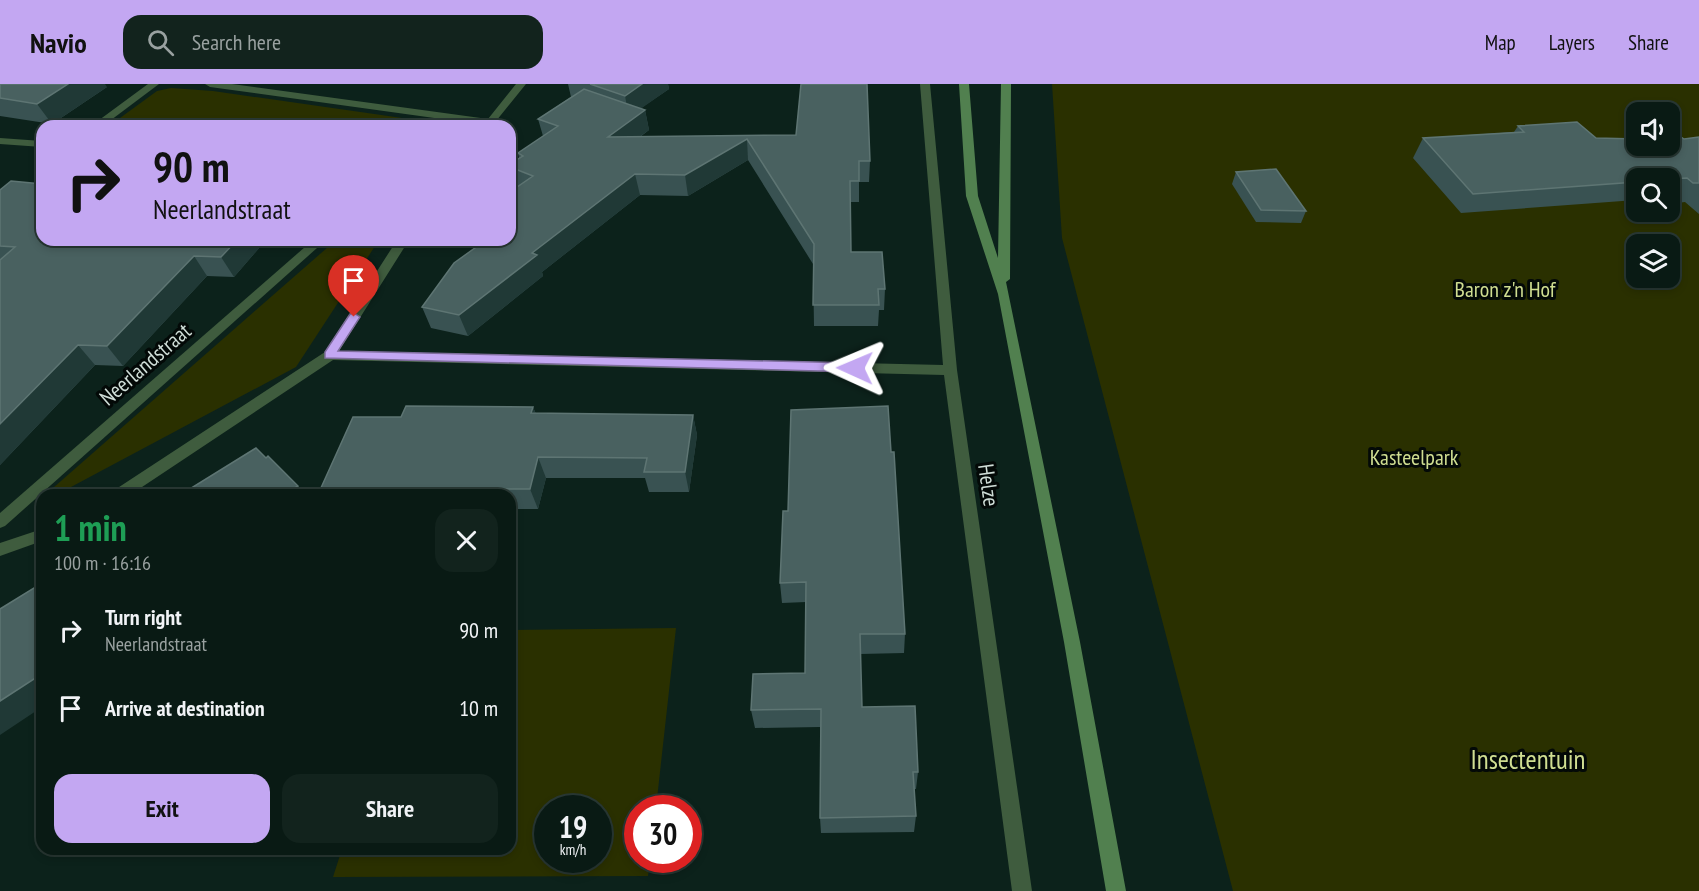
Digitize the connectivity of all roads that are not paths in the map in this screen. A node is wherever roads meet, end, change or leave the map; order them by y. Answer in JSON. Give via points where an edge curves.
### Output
{"nodes":[{"id":1,"x":154,"y":84,"type":"edge"},
{"id":2,"x":210,"y":84,"type":"edge"},
{"id":3,"x":521,"y":84,"type":"edge"},
{"id":4,"x":925,"y":84,"type":"edge"},
{"id":5,"x":964,"y":84,"type":"edge"},
{"id":6,"x":1005,"y":84,"type":"edge"},
{"id":7,"x":104,"y":120,"type":"edge"},
{"id":8,"x":460,"y":120,"type":"edge"},
{"id":9,"x":491,"y":120,"type":"edge"},
{"id":10,"x":0,"y":141,"type":"edge"},
{"id":11,"x":36,"y":144,"type":"edge"},
{"id":12,"x":313,"y":246,"type":"edge"},
{"id":13,"x":399,"y":246,"type":"edge"},
{"id":14,"x":1004,"y":294,"type":"junction"},
{"id":15,"x":330,"y":355,"type":"junction"},
{"id":16,"x":950,"y":370,"type":"junction"},
{"id":17,"x":37,"y":489,"type":"edge"},
{"id":18,"x":127,"y":489,"type":"edge"},
{"id":19,"x":36,"y":490,"type":"edge"},
{"id":20,"x":0,"y":522,"type":"edge"},
{"id":21,"x":36,"y":537,"type":"edge"},
{"id":22,"x":0,"y":550,"type":"edge"},
{"id":23,"x":1022,"y":891,"type":"edge"},
{"id":24,"x":1116,"y":891,"type":"edge"}],
"edges":[{"from":1,"to":7,"type":"street"},
{"from":2,"to":8,"type":"street"},
{"from":3,"to":9,"type":"street"},
{"from":4,"to":16,"type":"street","name":"Helze"},
{"from":5,"to":14,"type":"main road","via":[[972,196]]},
{"from":6,"to":14,"type":"main road"},
{"from":10,"to":11,"type":"street"},
{"from":12,"to":17,"type":"street","name":"Neerlandstraat"},
{"from":13,"to":15,"type":"street"},
{"from":14,"to":24,"type":"main road"},
{"from":15,"to":16,"type":"street"},
{"from":15,"to":18,"type":"street"},
{"from":16,"to":23,"type":"street","name":"Helze"},
{"from":19,"to":20,"type":"street","name":"Neerlandstraat"},
{"from":21,"to":22,"type":"street"}]}
